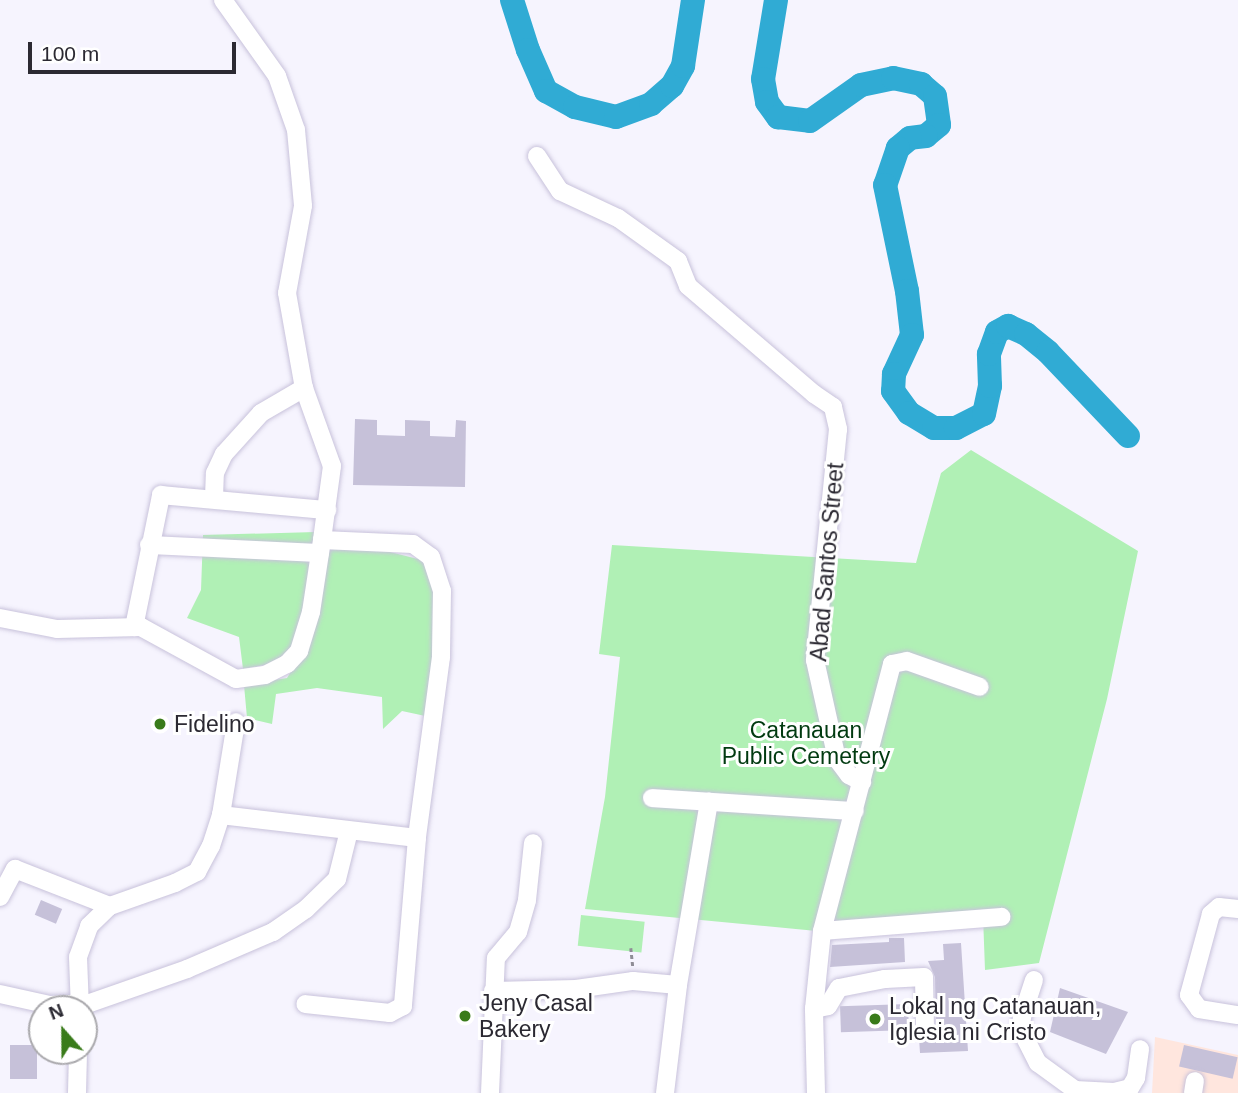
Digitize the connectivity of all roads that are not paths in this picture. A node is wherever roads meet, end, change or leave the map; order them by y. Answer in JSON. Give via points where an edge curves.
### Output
{"nodes":[{"id":1,"x":223,"y":0,"type":"edge"},
{"id":2,"x":537,"y":156,"type":"dead end"},
{"id":3,"x":304,"y":388,"type":"junction"},
{"id":4,"x":214,"y":498,"type":"junction"},
{"id":5,"x":327,"y":510,"type":"junction"},
{"id":6,"x":149,"y":545,"type":"junction"},
{"id":7,"x":321,"y":546,"type":"junction"},
{"id":8,"x":0,"y":618,"type":"edge"},
{"id":9,"x":135,"y":627,"type":"junction"},
{"id":10,"x":981,"y":687,"type":"dead end"},
{"id":11,"x":236,"y":722,"type":"dead end"},
{"id":12,"x":862,"y":782,"type":"junction"},
{"id":13,"x":652,"y":798,"type":"dead end"},
{"id":14,"x":709,"y":802,"type":"junction"},
{"id":15,"x":855,"y":811,"type":"junction"},
{"id":16,"x":221,"y":815,"type":"junction"},
{"id":17,"x":349,"y":831,"type":"junction"},
{"id":18,"x":417,"y":838,"type":"junction"},
{"id":19,"x":533,"y":843,"type":"dead end"},
{"id":20,"x":0,"y":897,"type":"edge"},
{"id":21,"x":110,"y":906,"type":"junction"},
{"id":22,"x":1238,"y":909,"type":"edge"},
{"id":23,"x":1000,"y":917,"type":"dead end"},
{"id":24,"x":822,"y":932,"type":"junction"},
{"id":25,"x":1034,"y":980,"type":"dead end"},
{"id":26,"x":678,"y":985,"type":"junction"},
{"id":27,"x":494,"y":991,"type":"junction"},
{"id":28,"x":0,"y":993,"type":"edge"},
{"id":29,"x":80,"y":995,"type":"edge"},
{"id":30,"x":28,"y":1000,"type":"edge"},
{"id":31,"x":98,"y":1001,"type":"edge"},
{"id":32,"x":305,"y":1004,"type":"dead end"},
{"id":33,"x":814,"y":1009,"type":"junction"},
{"id":34,"x":1238,"y":1015,"type":"edge"},
{"id":35,"x":925,"y":1028,"type":"dead end"},
{"id":36,"x":1140,"y":1049,"type":"dead end"},
{"id":37,"x":78,"y":1065,"type":"edge"},
{"id":38,"x":1075,"y":1092,"type":"edge"},
{"id":39,"x":77,"y":1093,"type":"edge"},
{"id":40,"x":490,"y":1093,"type":"edge"},
{"id":41,"x":665,"y":1093,"type":"edge"},
{"id":42,"x":816,"y":1093,"type":"edge"}],
"edges":[{"from":1,"to":3,"type":"street","via":[[277,76],[296,130],[303,206],[287,293]]},
{"from":2,"to":12,"type":"street","name":"Abad Santos Street","via":[[561,191],[618,218],[678,261],[688,286],[834,407],[838,429],[815,660],[837,759],[849,775]]},
{"from":3,"to":4,"type":"street","via":[[261,413],[224,454],[215,473]]},
{"from":3,"to":5,"type":"street","via":[[332,466]]},
{"from":4,"to":5,"type":"street"},
{"from":4,"to":6,"type":"street","via":[[161,495]]},
{"from":5,"to":7,"type":"street"},
{"from":6,"to":7,"type":"street"},
{"from":6,"to":9,"type":"street"},
{"from":7,"to":9,"type":"street","via":[[299,651],[287,664],[265,675],[236,679]]},
{"from":7,"to":18,"type":"street","via":[[413,544],[431,557],[438,573],[441,657]]},
{"from":8,"to":9,"type":"street","via":[[57,629]]},
{"from":10,"to":12,"type":"street","via":[[907,661],[892,664]]},
{"from":11,"to":16,"type":"street"},
{"from":12,"to":15,"type":"street"},
{"from":13,"to":14,"type":"street"},
{"from":14,"to":15,"type":"street"},
{"from":14,"to":26,"type":"street"},
{"from":15,"to":24,"type":"street"},
{"from":16,"to":17,"type":"street"},
{"from":16,"to":21,"type":"street","via":[[197,872]]},
{"from":17,"to":18,"type":"street"},
{"from":17,"to":31,"type":"street","via":[[337,879],[274,932]]},
{"from":18,"to":32,"type":"street","via":[[403,1006],[390,1013]]},
{"from":19,"to":27,"type":"street","via":[[527,900],[518,932],[496,958]]},
{"from":20,"to":21,"type":"street","via":[[15,869]]},
{"from":21,"to":29,"type":"street","via":[[89,926],[78,957]]},
{"from":22,"to":34,"type":"street","via":[[1219,907],[1211,914],[1189,995],[1199,1009]]},
{"from":23,"to":24,"type":"street"},
{"from":24,"to":33,"type":"street"},
{"from":25,"to":38,"type":"street","via":[[1021,1016],[1021,1030],[1038,1063]]},
{"from":26,"to":27,"type":"street","via":[[633,981],[576,989]]},
{"from":26,"to":41,"type":"street"},
{"from":27,"to":40,"type":"street"},
{"from":28,"to":30,"type":"street"},
{"from":33,"to":35,"type":"street","via":[[828,1006],[839,988],[923,978]]},
{"from":33,"to":42,"type":"street"},
{"from":36,"to":38,"type":"street","via":[[1130,1088]]},
{"from":37,"to":39,"type":"street"}]}
